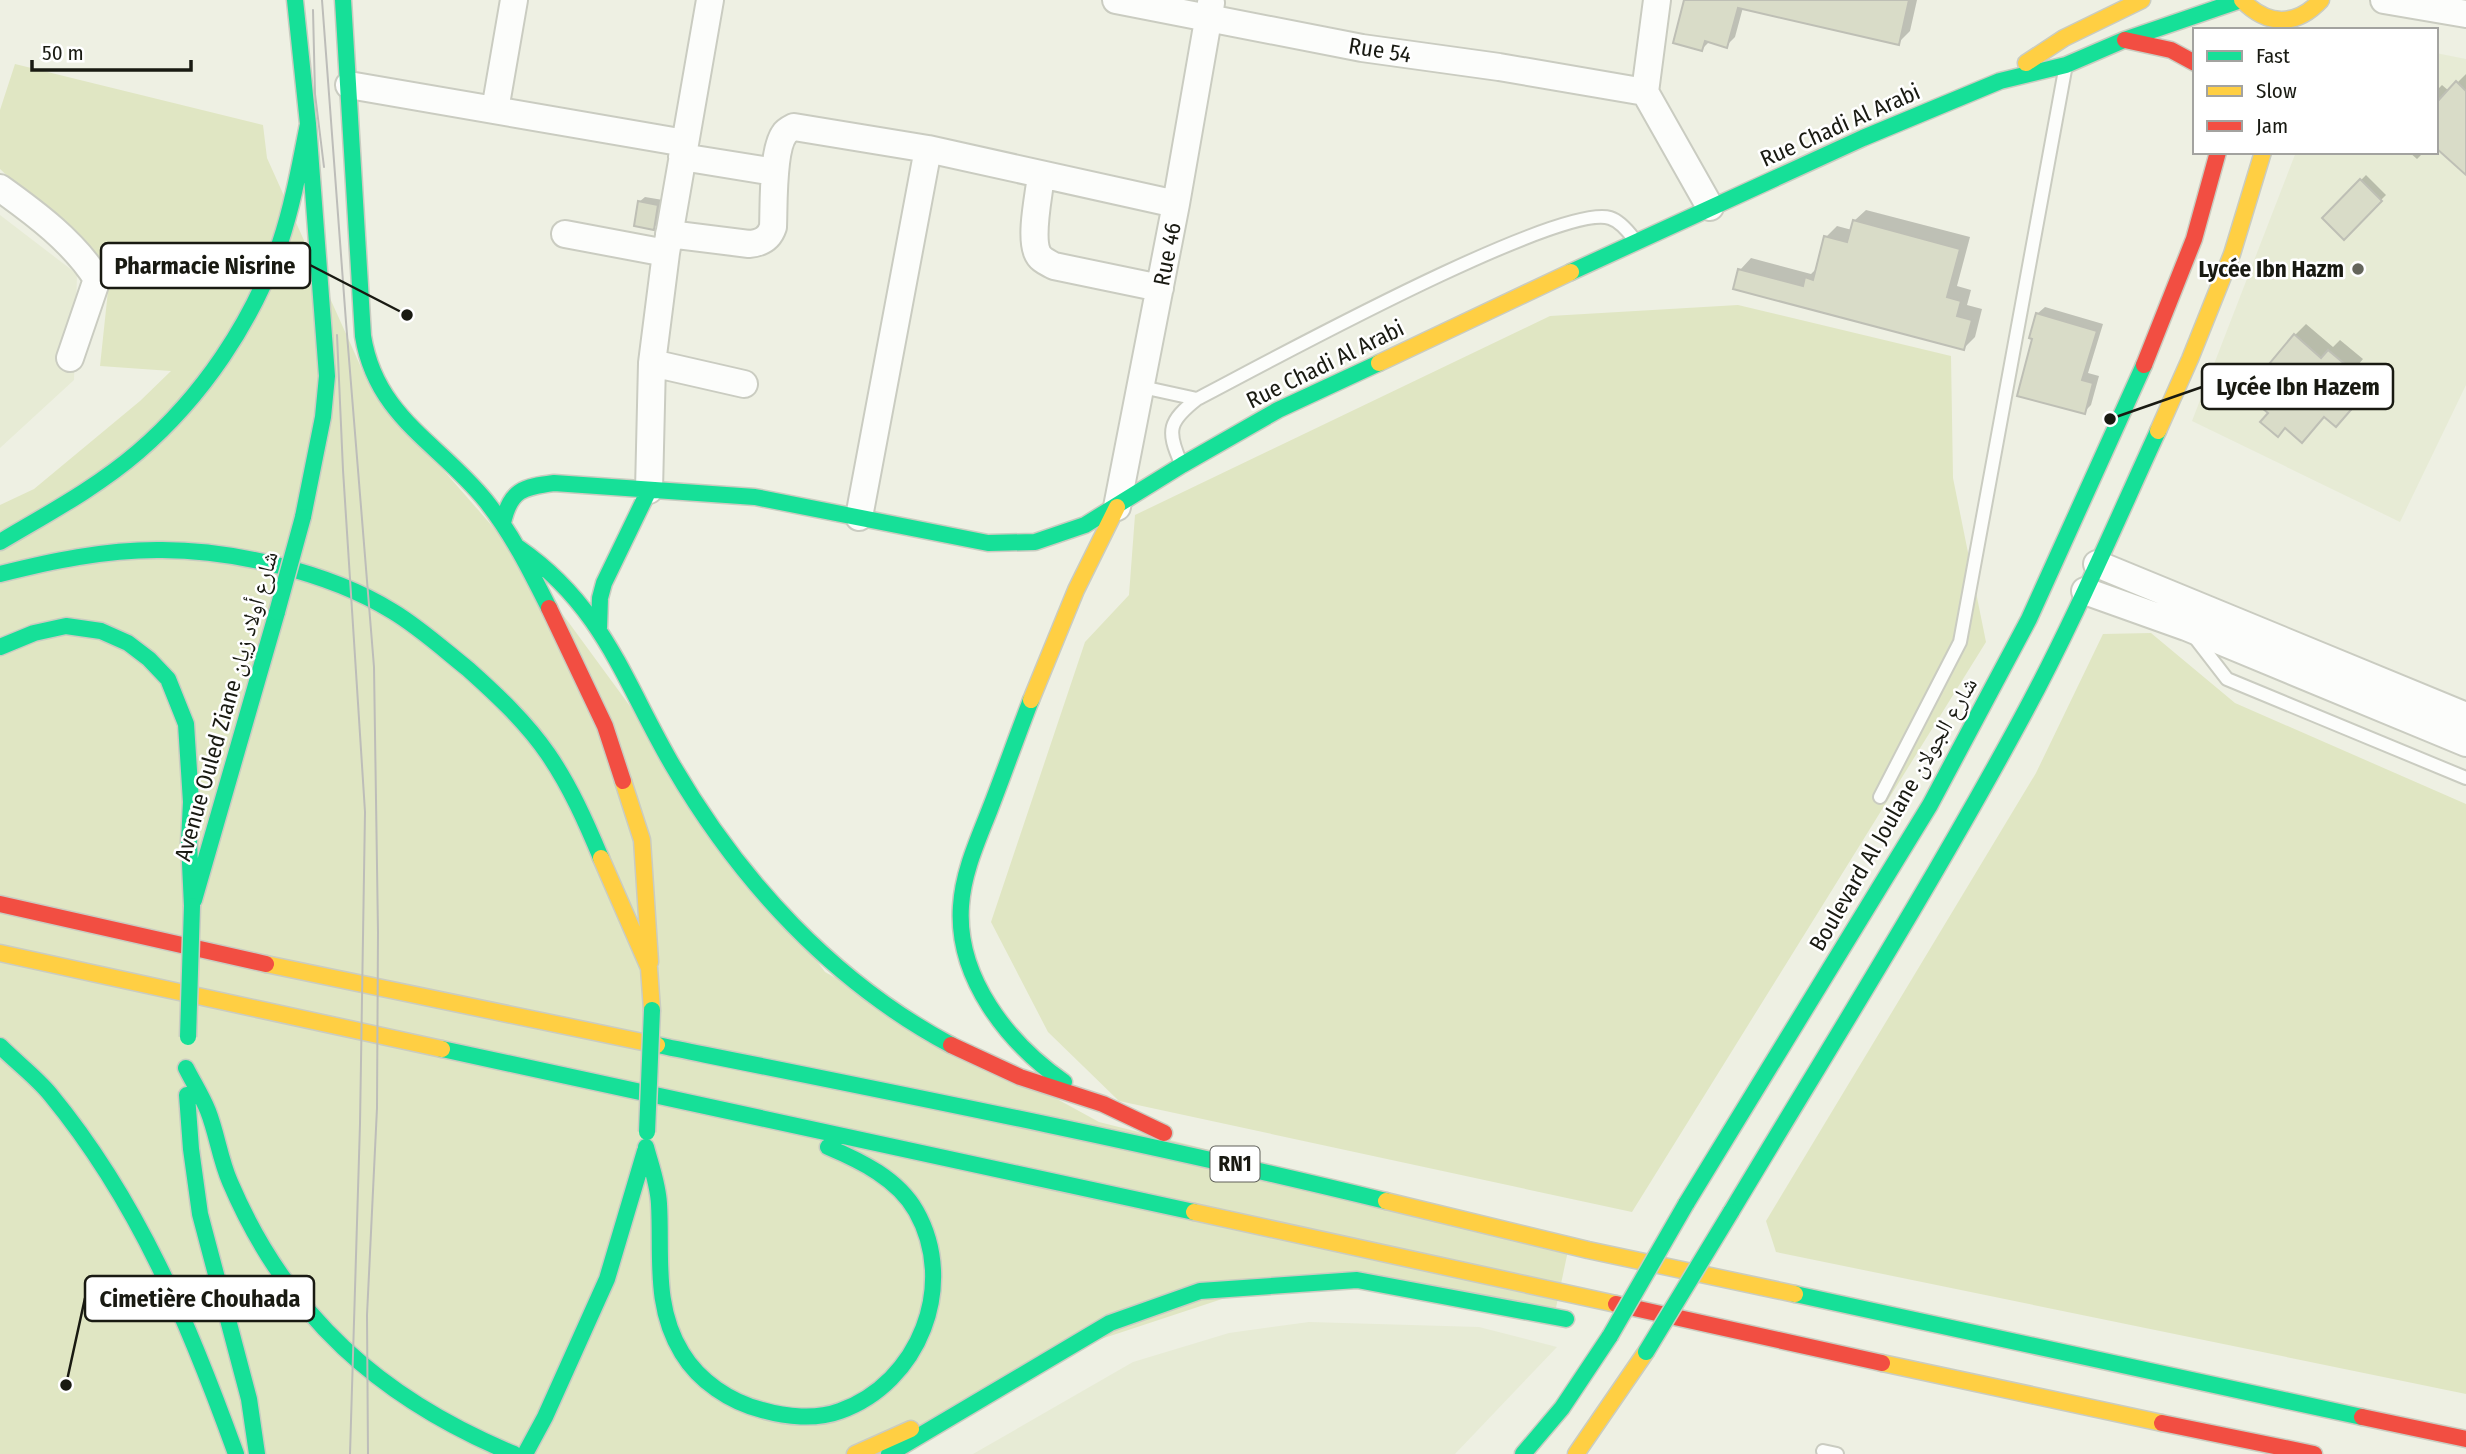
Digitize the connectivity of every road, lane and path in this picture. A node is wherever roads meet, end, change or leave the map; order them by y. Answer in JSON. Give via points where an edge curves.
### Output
{"nodes":[{"id":1,"x":295,"y":0,"type":"edge"},
{"id":2,"x":343,"y":0,"type":"edge"},
{"id":3,"x":514,"y":0,"type":"edge"},
{"id":4,"x":710,"y":0,"type":"edge"},
{"id":5,"x":1116,"y":0,"type":"edge"},
{"id":6,"x":1657,"y":0,"type":"edge"},
{"id":7,"x":2142,"y":0,"type":"edge"},
{"id":8,"x":2321,"y":0,"type":"edge"},
{"id":9,"x":2384,"y":0,"type":"edge"},
{"id":10,"x":2245,"y":3,"type":"edge"},
{"id":11,"x":1211,"y":9,"type":"edge"},
{"id":12,"x":2466,"y":14,"type":"edge"},
{"id":13,"x":2299,"y":23,"type":"edge"},
{"id":14,"x":2247,"y":28,"type":"edge"},
{"id":15,"x":2124,"y":40,"type":"junction"},
{"id":16,"x":2193,"y":62,"type":"edge"},
{"id":17,"x":2066,"y":65,"type":"junction"},
{"id":18,"x":2000,"y":81,"type":"junction"},
{"id":19,"x":349,"y":85,"type":"junction"},
{"id":20,"x":1645,"y":92,"type":"junction"},
{"id":21,"x":495,"y":110,"type":"junction"},
{"id":22,"x":308,"y":124,"type":"junction"},
{"id":23,"x":928,"y":149,"type":"junction"},
{"id":24,"x":684,"y":150,"type":"junction"},
{"id":25,"x":2217,"y":154,"type":"edge"},
{"id":26,"x":2262,"y":154,"type":"edge"},
{"id":27,"x":775,"y":172,"type":"junction"},
{"id":28,"x":1041,"y":174,"type":"junction"},
{"id":29,"x":0,"y":188,"type":"edge"},
{"id":30,"x":1177,"y":204,"type":"junction"},
{"id":31,"x":1710,"y":207,"type":"junction"},
{"id":32,"x":565,"y":234,"type":"dead end"},
{"id":33,"x":1636,"y":242,"type":"junction"},
{"id":34,"x":668,"y":243,"type":"junction"},
{"id":35,"x":1160,"y":288,"type":"junction"},
{"id":36,"x":70,"y":358,"type":"dead end"},
{"id":37,"x":652,"y":363,"type":"junction"},
{"id":38,"x":744,"y":384,"type":"dead end"},
{"id":39,"x":1142,"y":387,"type":"junction"},
{"id":40,"x":1197,"y":399,"type":"junction"},
{"id":41,"x":1182,"y":465,"type":"junction"},
{"id":42,"x":649,"y":490,"type":"junction"},
{"id":43,"x":1117,"y":507,"type":"junction"},
{"id":44,"x":859,"y":517,"type":"junction"},
{"id":45,"x":503,"y":523,"type":"junction"},
{"id":46,"x":0,"y":542,"type":"edge"},
{"id":47,"x":519,"y":548,"type":"junction"},
{"id":48,"x":2096,"y":564,"type":"junction"},
{"id":49,"x":0,"y":574,"type":"edge"},
{"id":50,"x":2085,"y":591,"type":"junction"},
{"id":51,"x":2186,"y":627,"type":"junction"},
{"id":52,"x":599,"y":628,"type":"junction"},
{"id":53,"x":0,"y":647,"type":"edge"},
{"id":54,"x":2466,"y":716,"type":"edge"},
{"id":55,"x":2466,"y":743,"type":"edge"},
{"id":56,"x":2466,"y":778,"type":"edge"},
{"id":57,"x":1880,"y":797,"type":"dead end"},
{"id":58,"x":0,"y":888,"type":"edge"},
{"id":59,"x":0,"y":904,"type":"edge"},
{"id":60,"x":192,"y":906,"type":"junction"},
{"id":61,"x":20,"y":908,"type":"junction"},
{"id":62,"x":0,"y":953,"type":"edge"},
{"id":63,"x":650,"y":970,"type":"junction"},
{"id":64,"x":0,"y":1046,"type":"edge"},
{"id":65,"x":186,"y":1068,"type":"junction"},
{"id":66,"x":1083,"y":1096,"type":"junction"},
{"id":67,"x":744,"y":1114,"type":"junction"},
{"id":68,"x":646,"y":1140,"type":"junction"},
{"id":69,"x":1233,"y":1164,"type":"junction"},
{"id":70,"x":1675,"y":1338,"type":"dead end"},
{"id":71,"x":1782,"y":1357,"type":"dead end"},
{"id":72,"x":1958,"y":1381,"type":"junction"},
{"id":73,"x":995,"y":1390,"type":"junction"},
{"id":74,"x":2466,"y":1439,"type":"edge"},
{"id":75,"x":1823,"y":1451,"type":"dead end"},
{"id":76,"x":236,"y":1454,"type":"edge"},
{"id":77,"x":257,"y":1454,"type":"edge"},
{"id":78,"x":514,"y":1454,"type":"edge"},
{"id":79,"x":525,"y":1454,"type":"edge"},
{"id":80,"x":855,"y":1454,"type":"edge"},
{"id":81,"x":890,"y":1454,"type":"edge"},
{"id":82,"x":1523,"y":1454,"type":"edge"},
{"id":83,"x":1576,"y":1454,"type":"edge"},
{"id":84,"x":1837,"y":1454,"type":"edge"},
{"id":85,"x":2314,"y":1454,"type":"edge"}],
"edges":[{"from":1,"to":22,"type":"main road","name":"Avenue Ouled Ziane شارع أولاد زيان"},
{"from":2,"to":19,"type":"main road"},
{"from":3,"to":21,"type":"street"},
{"from":4,"to":24,"type":"street"},
{"from":5,"to":11,"type":"street","name":"Rue 54"},
{"from":6,"to":20,"type":"street"},
{"from":7,"to":18,"type":"main road","name":"Rue Chadi Al Arabi","via":[[2064,38]]},
{"from":8,"to":13,"type":"main road"},
{"from":9,"to":12,"type":"street"},
{"from":10,"to":13,"type":"main road","via":[[2262,17]]},
{"from":10,"to":14,"type":"main road"},
{"from":10,"to":15,"type":"main road","name":"Rue Chadi Al Arabi"},
{"from":11,"to":20,"type":"street","name":"Rue 54","via":[[1362,48]]},
{"from":11,"to":30,"type":"street","name":"Rue 46"},
{"from":15,"to":16,"type":"main road","via":[[2168,48]]},
{"from":15,"to":17,"type":"main road","name":"Rue Chadi Al Arabi"},
{"from":17,"to":18,"type":"main road","name":"Rue Chadi Al Arabi"},
{"from":17,"to":57,"type":"lane","via":[[1960,642]]},
{"from":18,"to":31,"type":"main road","name":"Rue Chadi Al Arabi"},
{"from":19,"to":21,"type":"street"},
{"from":19,"to":45,"type":"main road","via":[[367,360],[402,418]]},
{"from":20,"to":31,"type":"street"},
{"from":21,"to":24,"type":"street"},
{"from":22,"to":46,"type":"main road","via":[[275,257],[215,369],[137,453]]},
{"from":22,"to":60,"type":"main road","name":"Avenue Ouled Ziane شارع أولاد زيان","bridge":true,"via":[[326,331],[323,416],[303,517]]},
{"from":23,"to":27,"type":"street","via":[[794,127],[785,132],[779,145]]},
{"from":23,"to":28,"type":"street"},
{"from":23,"to":44,"type":"street"},
{"from":24,"to":27,"type":"street"},
{"from":24,"to":34,"type":"street"},
{"from":25,"to":82,"type":"main road","name":"Boulevard Al Joulane شارع الجولان","bridge":true,"via":[[2194,239],[2154,343],[2029,619],[1930,806],[1610,1336],[1562,1408]]},
{"from":26,"to":48,"type":"main road","via":[[2212,306]]},
{"from":27,"to":34,"type":"street","via":[[773,227],[758,243]]},
{"from":28,"to":30,"type":"street"},
{"from":28,"to":35,"type":"street","via":[[1034,240],[1042,260]]},
{"from":29,"to":36,"type":"street","via":[[65,241],[97,279]]},
{"from":30,"to":35,"type":"street","name":"Rue 46"},
{"from":31,"to":33,"type":"main road","name":"Rue Chadi Al Arabi"},
{"from":32,"to":34,"type":"street"},
{"from":33,"to":40,"type":"lane","via":[[1623,225],[1610,218],[1587,218],[1494,249]]},
{"from":33,"to":41,"type":"main road","name":"Rue Chadi Al Arabi","via":[[1278,410]]},
{"from":34,"to":37,"type":"street"},
{"from":35,"to":39,"type":"street","name":"Rue 46"},
{"from":37,"to":38,"type":"street"},
{"from":37,"to":42,"type":"street"},
{"from":39,"to":40,"type":"lane"},
{"from":39,"to":43,"type":"street","name":"Rue 46"},
{"from":40,"to":41,"type":"lane","via":[[1173,424],[1171,443]]},
{"from":41,"to":43,"type":"main road","name":"Rue Chadi Al Arabi"},
{"from":42,"to":44,"type":"main road","name":"Rue Chadi Al Arabi","via":[[755,497]]},
{"from":42,"to":45,"type":"main road","name":"Rue Chadi Al Arabi","via":[[533,486],[509,498]]},
{"from":42,"to":52,"type":"main road","via":[[604,583]]},
{"from":43,"to":44,"type":"main road","name":"Rue Chadi Al Arabi","via":[[1058,536],[1009,544]]},
{"from":43,"to":66,"type":"main road","via":[[1071,602],[1006,766],[968,869],[961,919],[972,966],[1000,1020],[1035,1060]]},
{"from":45,"to":47,"type":"main road"},
{"from":47,"to":52,"type":"main road","via":[[559,579]]},
{"from":47,"to":63,"type":"main road","via":[[605,726],[642,840]]},
{"from":48,"to":50,"type":"main road"},
{"from":48,"to":54,"type":"street"},
{"from":49,"to":63,"type":"main road","via":[[115,551],[198,551],[247,557],[299,572],[355,591],[402,617],[485,683],[548,754],[573,795]]},
{"from":50,"to":51,"type":"street"},
{"from":50,"to":83,"type":"main road","bridge":true,"via":[[2020,722],[1955,836],[1646,1352]]},
{"from":51,"to":55,"type":"street"},
{"from":51,"to":56,"type":"lane","via":[[2227,679]]},
{"from":52,"to":66,"type":"main road","via":[[686,786],[744,867],[825,957],[911,1022],[1035,1083]]},
{"from":53,"to":60,"type":"main road","via":[[66,626],[101,631],[128,643],[168,679],[186,724]]},
{"from":58,"to":61,"type":"main road"},
{"from":59,"to":61,"type":"main road","number":"RN1"},
{"from":60,"to":65,"type":"main road","bridge":true},
{"from":61,"to":69,"type":"main road","number":"RN1","via":[[362,986]]},
{"from":62,"to":67,"type":"main road","number":"RN1"},
{"from":63,"to":68,"type":"main road","bridge":true},
{"from":64,"to":76,"type":"main road","via":[[49,1093],[109,1175],[154,1252],[207,1373]]},
{"from":65,"to":77,"type":"main road","via":[[200,1214],[249,1399]]},
{"from":65,"to":78,"type":"main road","via":[[208,1109],[229,1179],[288,1287],[362,1366],[403,1398],[454,1429]]},
{"from":66,"to":69,"type":"main road"},
{"from":67,"to":68,"type":"main road","via":[[854,1157],[884,1177],[917,1213],[927,1237],[933,1297],[915,1350],[873,1394],[840,1411],[779,1415],[746,1406],[710,1384],[682,1353],[660,1295],[659,1202]]},
{"from":67,"to":72,"type":"main road","number":"RN1"},
{"from":68,"to":79,"type":"main road","via":[[607,1279]]},
{"from":69,"to":74,"type":"main road","number":"RN1","via":[[1588,1250]]},
{"from":70,"to":73,"type":"main road","via":[[1357,1280],[1200,1291],[1111,1322]]},
{"from":71,"to":72,"type":"main road","via":[[1874,1374]]},
{"from":72,"to":85,"type":"main road","number":"RN1"},
{"from":73,"to":80,"type":"main road"},
{"from":73,"to":81,"type":"main road"},
{"from":75,"to":84,"type":"lane"}]}
